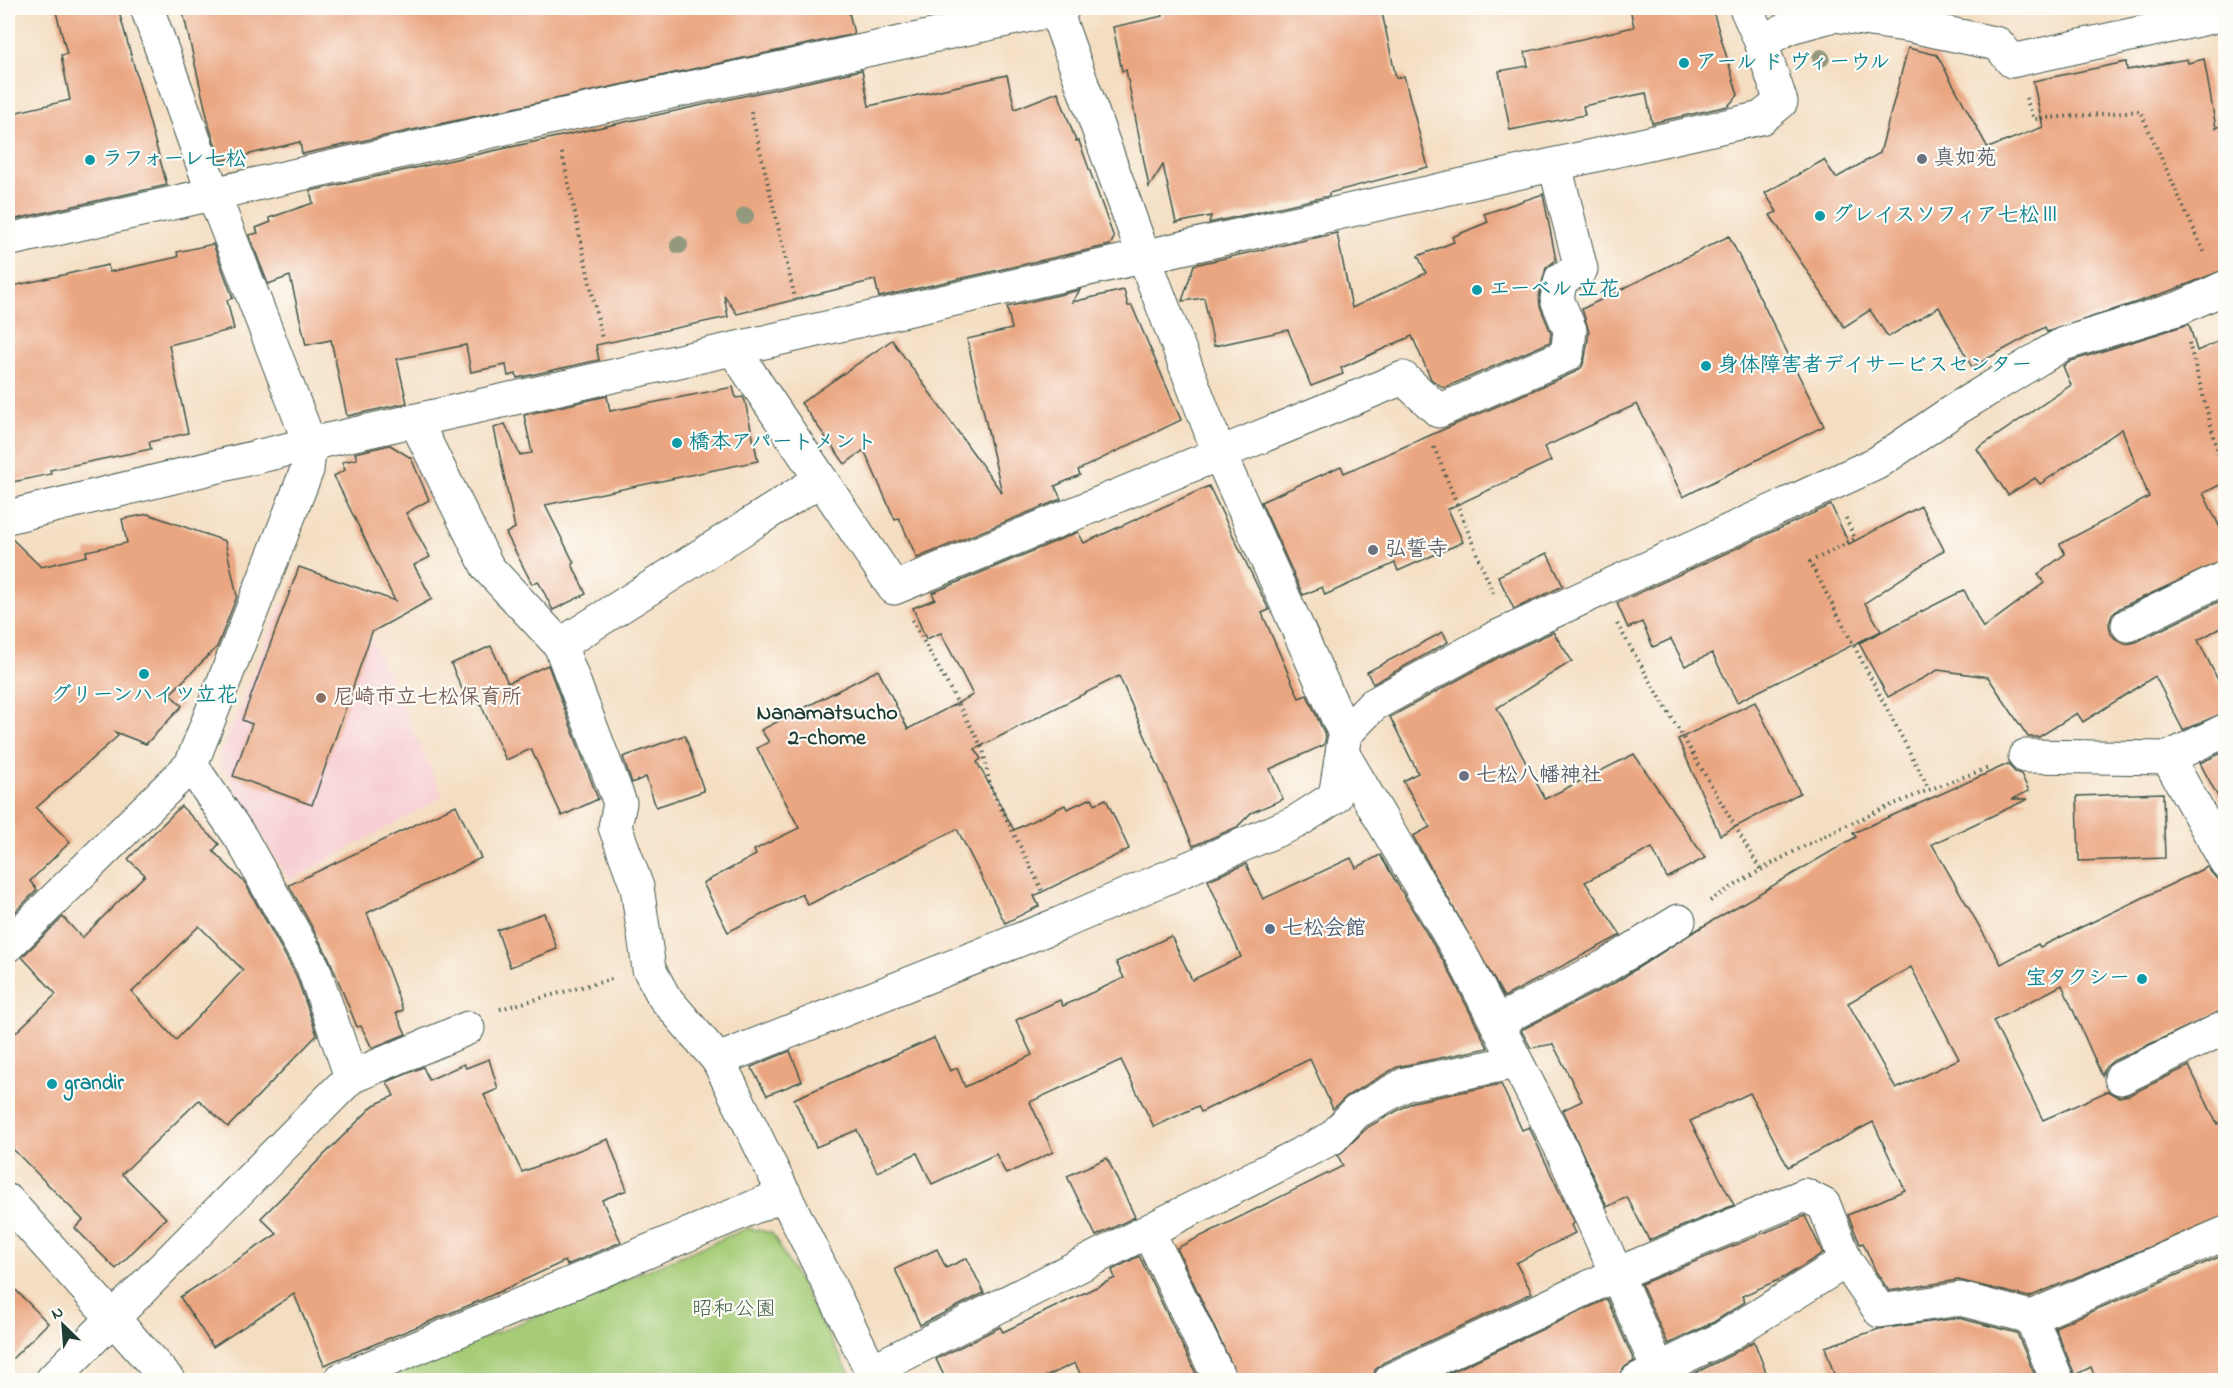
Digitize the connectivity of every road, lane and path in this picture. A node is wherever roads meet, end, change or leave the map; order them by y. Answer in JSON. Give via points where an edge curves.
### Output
{"nodes":[{"id":1,"x":147,"y":8,"type":"edge"},
{"id":2,"x":1058,"y":8,"type":"edge"},
{"id":3,"x":1746,"y":8,"type":"edge"},
{"id":4,"x":2226,"y":14,"type":"edge"},
{"id":5,"x":1761,"y":42,"type":"junction"},
{"id":6,"x":2012,"y":61,"type":"junction"},
{"id":7,"x":742,"y":77,"type":"junction"},
{"id":8,"x":554,"y":117,"type":"junction"},
{"id":9,"x":1555,"y":165,"type":"junction"},
{"id":10,"x":213,"y":193,"type":"junction"},
{"id":11,"x":8,"y":240,"type":"edge"},
{"id":12,"x":1144,"y":257,"type":"junction"},
{"id":13,"x":2218,"y":290,"type":"edge"},
{"id":14,"x":2180,"y":308,"type":"junction"},
{"id":15,"x":804,"y":334,"type":"junction"},
{"id":16,"x":734,"y":350,"type":"junction"},
{"id":17,"x":610,"y":378,"type":"junction"},
{"id":18,"x":416,"y":422,"type":"junction"},
{"id":19,"x":1430,"y":436,"type":"dead end"},
{"id":20,"x":310,"y":444,"type":"junction"},
{"id":21,"x":1219,"y":453,"type":"junction"},
{"id":22,"x":820,"y":480,"type":"junction"},
{"id":23,"x":2226,"y":483,"type":"edge"},
{"id":24,"x":1830,"y":485,"type":"junction"},
{"id":25,"x":8,"y":517,"type":"edge"},
{"id":26,"x":2226,"y":577,"type":"edge"},
{"id":27,"x":894,"y":588,"type":"junction"},
{"id":28,"x":1598,"y":592,"type":"junction"},
{"id":29,"x":2128,"y":625,"type":"dead end"},
{"id":30,"x":1509,"y":633,"type":"junction"},
{"id":31,"x":560,"y":645,"type":"junction"},
{"id":32,"x":2226,"y":730,"type":"edge"},
{"id":33,"x":1344,"y":744,"type":"junction"},
{"id":34,"x":2025,"y":756,"type":"joint"},
{"id":35,"x":2168,"y":758,"type":"junction"},
{"id":36,"x":191,"y":765,"type":"junction"},
{"id":37,"x":1929,"y":789,"type":"junction"},
{"id":38,"x":2226,"y":862,"type":"edge"},
{"id":39,"x":1760,"y":869,"type":"junction"},
{"id":40,"x":1679,"y":921,"type":"joint"},
{"id":41,"x":1059,"y":924,"type":"junction"},
{"id":42,"x":8,"y":945,"type":"edge"},
{"id":43,"x":648,"y":969,"type":"junction"},
{"id":44,"x":1496,"y":1022,"type":"junction"},
{"id":45,"x":2226,"y":1027,"type":"edge"},
{"id":46,"x":468,"y":1028,"type":"joint"},
{"id":47,"x":718,"y":1060,"type":"junction"},
{"id":48,"x":1516,"y":1062,"type":"junction"},
{"id":49,"x":351,"y":1077,"type":"junction"},
{"id":50,"x":2121,"y":1078,"type":"dead end"},
{"id":51,"x":785,"y":1194,"type":"junction"},
{"id":52,"x":8,"y":1201,"type":"edge"},
{"id":53,"x":1149,"y":1233,"type":"junction"},
{"id":54,"x":2226,"y":1233,"type":"edge"},
{"id":55,"x":1846,"y":1261,"type":"junction"},
{"id":56,"x":1617,"y":1274,"type":"junction"},
{"id":57,"x":2031,"y":1317,"type":"junction"},
{"id":58,"x":113,"y":1319,"type":"junction"},
{"id":59,"x":874,"y":1376,"type":"edge"},
{"id":60,"x":1653,"y":1377,"type":"edge"},
{"id":61,"x":52,"y":1380,"type":"edge"},
{"id":62,"x":168,"y":1380,"type":"edge"},
{"id":63,"x":340,"y":1380,"type":"edge"},
{"id":64,"x":1220,"y":1380,"type":"edge"},
{"id":65,"x":1391,"y":1380,"type":"edge"},
{"id":66,"x":2056,"y":1380,"type":"edge"}],
"edges":[{"from":1,"to":10,"type":"street"},
{"from":2,"to":7,"type":"street"},
{"from":2,"to":12,"type":"street"},
{"from":3,"to":5,"type":"street"},
{"from":4,"to":6,"type":"street"},
{"from":5,"to":6,"type":"street","via":[[1790,27],[1834,15],[1998,44]]},
{"from":5,"to":9,"type":"street","via":[[1781,102],[1761,118]]},
{"from":6,"to":13,"type":"path","via":[[2034,119],[2140,111],[2205,249]]},
{"from":7,"to":8,"type":"street"},
{"from":7,"to":15,"type":"path"},
{"from":8,"to":10,"type":"street"},
{"from":8,"to":17,"type":"path"},
{"from":9,"to":12,"type":"street"},
{"from":9,"to":21,"type":"street","via":[[1581,269],[1561,279],[1557,299],[1570,330],[1567,355],[1439,411],[1403,378]]},
{"from":10,"to":11,"type":"street"},
{"from":10,"to":20,"type":"street"},
{"from":12,"to":15,"type":"street"},
{"from":12,"to":21,"type":"street"},
{"from":13,"to":14,"type":"street"},
{"from":14,"to":23,"type":"path"},
{"from":14,"to":24,"type":"street","via":[[2063,344],[1877,463]]},
{"from":15,"to":16,"type":"street"},
{"from":16,"to":17,"type":"street"},
{"from":16,"to":22,"type":"street"},
{"from":17,"to":18,"type":"street"},
{"from":18,"to":20,"type":"street"},
{"from":18,"to":31,"type":"street","via":[[488,568]]},
{"from":19,"to":30,"type":"path"},
{"from":20,"to":25,"type":"street"},
{"from":20,"to":36,"type":"street","via":[[307,470]]},
{"from":21,"to":27,"type":"street"},
{"from":21,"to":33,"type":"street"},
{"from":22,"to":27,"type":"street"},
{"from":22,"to":31,"type":"street"},
{"from":24,"to":28,"type":"street"},
{"from":24,"to":37,"type":"path","via":[[1856,539],[1810,562]]},
{"from":26,"to":29,"type":"street"},
{"from":27,"to":41,"type":"path","via":[[983,749],[990,786]]},
{"from":28,"to":30,"type":"street"},
{"from":28,"to":39,"type":"path"},
{"from":30,"to":33,"type":"street","via":[[1373,705]]},
{"from":31,"to":43,"type":"street","via":[[620,803],[615,827],[637,887]]},
{"from":32,"to":35,"type":"street"},
{"from":33,"to":41,"type":"street","via":[[1335,797],[1296,822]]},
{"from":33,"to":44,"type":"street"},
{"from":34,"to":35,"type":"street"},
{"from":34,"to":37,"type":"path"},
{"from":35,"to":38,"type":"street"},
{"from":36,"to":42,"type":"street"},
{"from":36,"to":49,"type":"street","via":[[241,838],[313,967]]},
{"from":37,"to":39,"type":"path"},
{"from":39,"to":40,"type":"path"},
{"from":40,"to":44,"type":"street","via":[[1606,966]]},
{"from":41,"to":47,"type":"street"},
{"from":43,"to":46,"type":"path","via":[[482,1013]]},
{"from":43,"to":47,"type":"street","via":[[664,997]]},
{"from":44,"to":48,"type":"street"},
{"from":45,"to":50,"type":"street"},
{"from":46,"to":49,"type":"street"},
{"from":47,"to":51,"type":"street"},
{"from":48,"to":53,"type":"street","via":[[1406,1084],[1356,1112],[1332,1138]]},
{"from":48,"to":56,"type":"street","via":[[1562,1150]]},
{"from":49,"to":58,"type":"street"},
{"from":51,"to":59,"type":"street"},
{"from":51,"to":63,"type":"street"},
{"from":52,"to":58,"type":"street"},
{"from":53,"to":59,"type":"street"},
{"from":53,"to":64,"type":"street"},
{"from":54,"to":57,"type":"street"},
{"from":55,"to":56,"type":"street","via":[[1824,1205],[1805,1195]]},
{"from":55,"to":57,"type":"street","via":[[1880,1311],[1960,1299]]},
{"from":55,"to":60,"type":"street"},
{"from":56,"to":60,"type":"street"},
{"from":56,"to":65,"type":"street"},
{"from":57,"to":66,"type":"street"},
{"from":58,"to":61,"type":"street"},
{"from":58,"to":62,"type":"street"}]}
